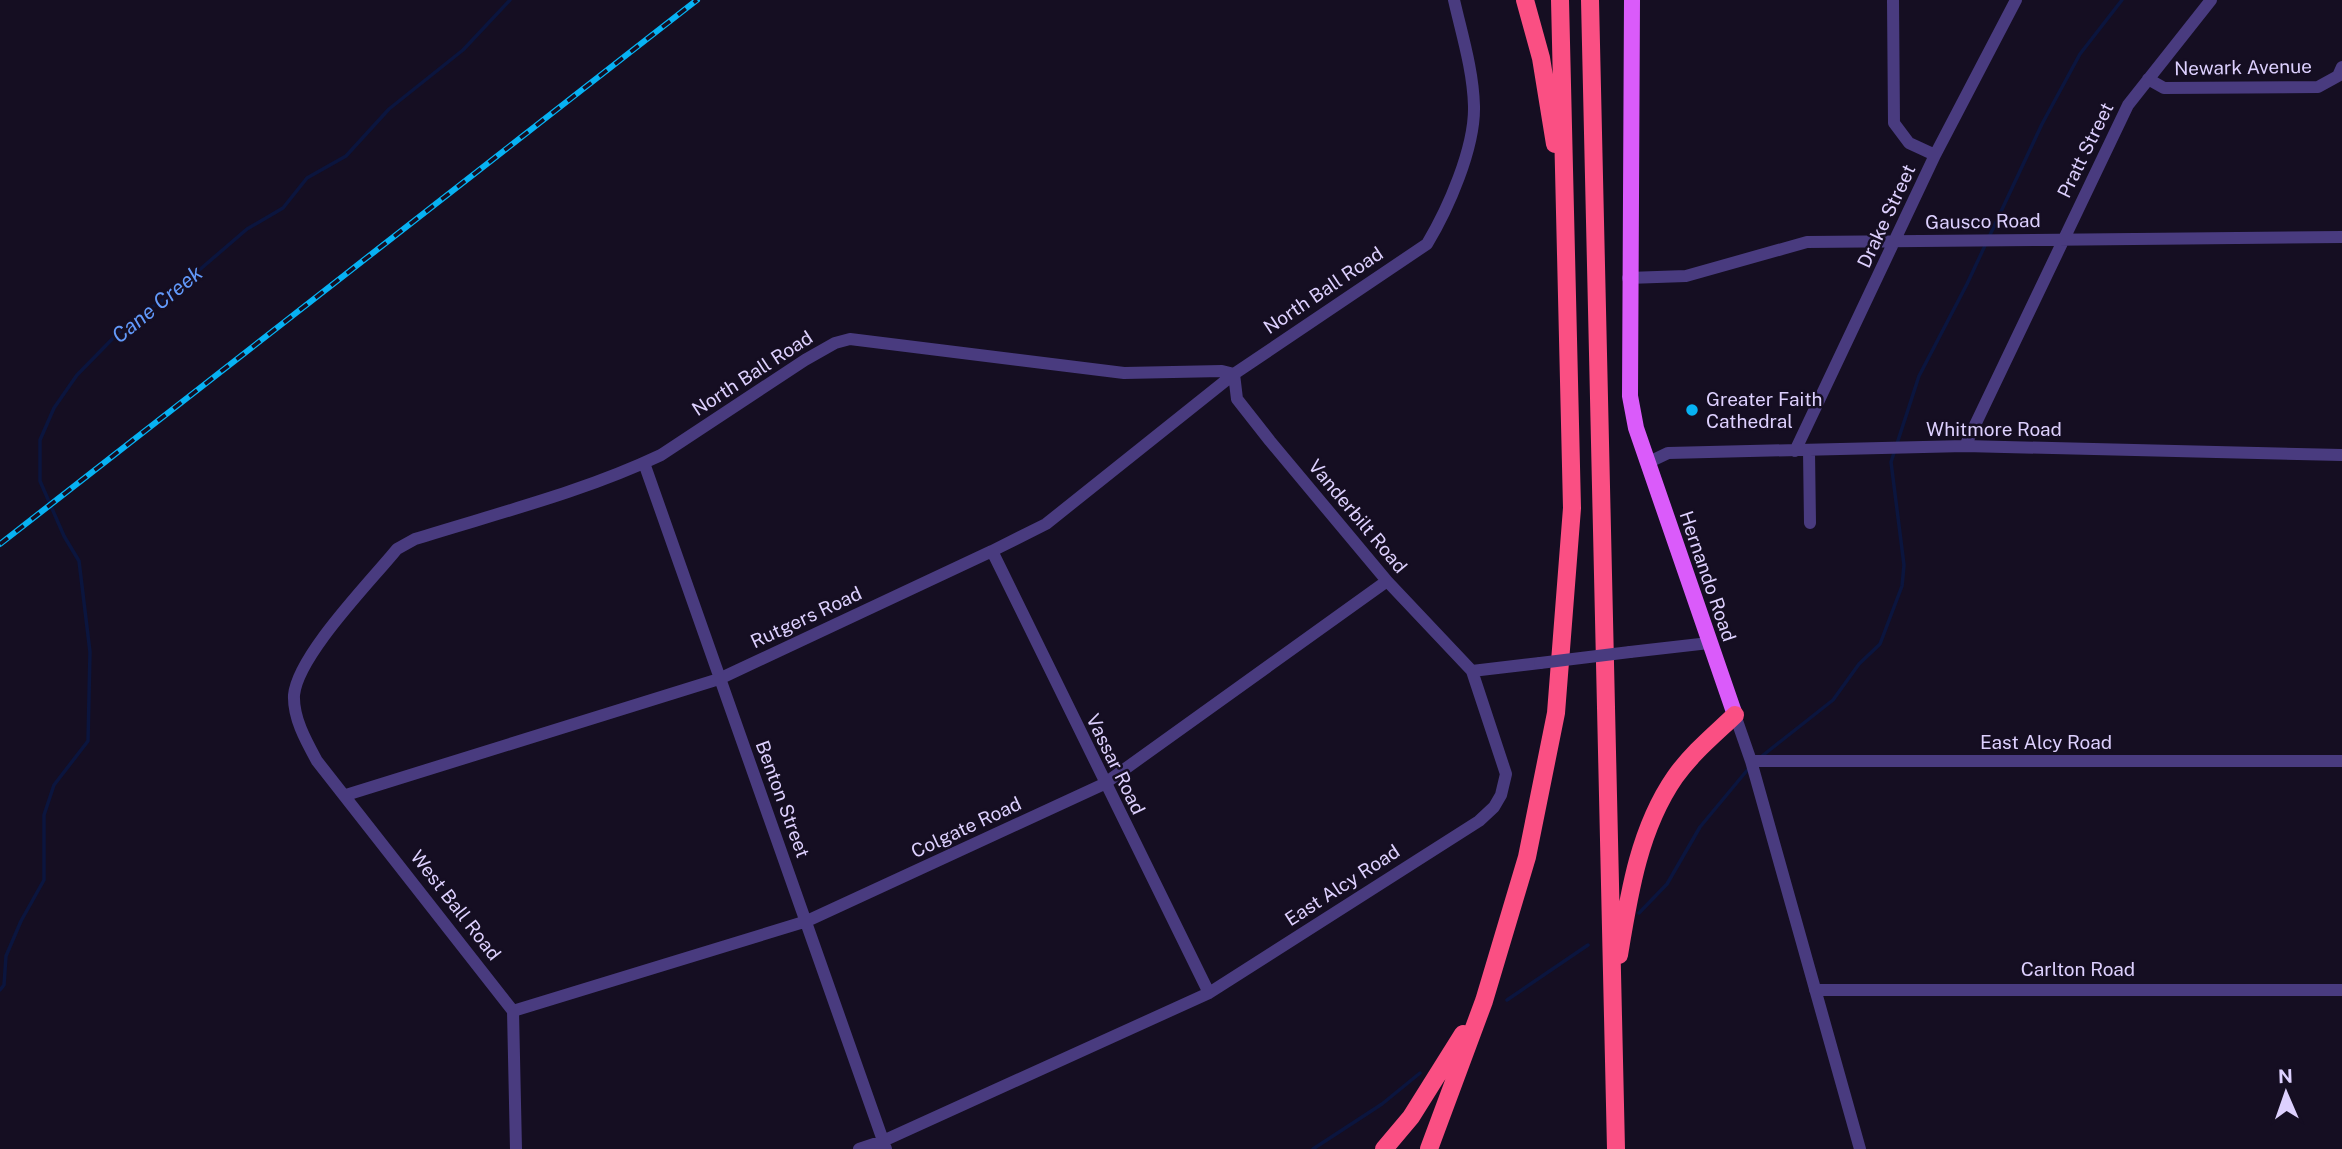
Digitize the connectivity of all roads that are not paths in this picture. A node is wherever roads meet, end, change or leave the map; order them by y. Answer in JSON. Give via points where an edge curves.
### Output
{"nodes":[{"id":1,"x":1454,"y":0,"type":"edge"},
{"id":2,"x":1525,"y":0,"type":"edge"},
{"id":3,"x":1560,"y":0,"type":"edge"},
{"id":4,"x":1590,"y":0,"type":"edge"},
{"id":5,"x":1632,"y":0,"type":"edge"},
{"id":6,"x":1893,"y":0,"type":"edge"},
{"id":7,"x":2016,"y":0,"type":"edge"},
{"id":8,"x":2211,"y":0,"type":"edge"},
{"id":9,"x":2340,"y":72,"type":"edge"},
{"id":10,"x":2148,"y":79,"type":"junction"},
{"id":11,"x":1936,"y":155,"type":"junction"},
{"id":12,"x":1564,"y":192,"type":"junction"},
{"id":13,"x":2342,"y":237,"type":"edge"},
{"id":14,"x":2063,"y":240,"type":"junction"},
{"id":15,"x":1896,"y":242,"type":"junction"},
{"id":16,"x":1629,"y":278,"type":"junction"},
{"id":17,"x":1234,"y":374,"type":"junction"},
{"id":18,"x":1965,"y":446,"type":"junction"},
{"id":19,"x":1802,"y":451,"type":"junction"},
{"id":20,"x":2342,"y":455,"type":"edge"},
{"id":21,"x":644,"y":463,"type":"junction"},
{"id":22,"x":1647,"y":463,"type":"junction"},
{"id":23,"x":1810,"y":523,"type":"dead end"},
{"id":24,"x":992,"y":551,"type":"junction"},
{"id":25,"x":1387,"y":581,"type":"junction"},
{"id":26,"x":1709,"y":643,"type":"junction"},
{"id":27,"x":1472,"y":671,"type":"junction"},
{"id":28,"x":719,"y":679,"type":"junction"},
{"id":29,"x":296,"y":707,"type":"joint"},
{"id":30,"x":1735,"y":715,"type":"junction"},
{"id":31,"x":1751,"y":761,"type":"junction"},
{"id":32,"x":2342,"y":761,"type":"edge"},
{"id":33,"x":1104,"y":784,"type":"junction"},
{"id":34,"x":346,"y":795,"type":"junction"},
{"id":35,"x":807,"y":921,"type":"junction"},
{"id":36,"x":1815,"y":990,"type":"junction"},
{"id":37,"x":2342,"y":990,"type":"edge"},
{"id":38,"x":1209,"y":993,"type":"junction"},
{"id":39,"x":1613,"y":993,"type":"junction"},
{"id":40,"x":1484,"y":1001,"type":"junction"},
{"id":41,"x":513,"y":1011,"type":"junction"},
{"id":42,"x":885,"y":1145,"type":"edge"},
{"id":43,"x":516,"y":1149,"type":"edge"},
{"id":44,"x":859,"y":1149,"type":"edge"},
{"id":45,"x":1384,"y":1149,"type":"edge"},
{"id":46,"x":1429,"y":1149,"type":"edge"},
{"id":47,"x":1616,"y":1149,"type":"edge"},
{"id":48,"x":1860,"y":1149,"type":"edge"}],
"edges":[{"from":1,"to":17,"type":"street","name":"North Ball Road","via":[[1474,110],[1454,192],[1427,244]]},
{"from":2,"to":12,"type":"highway","via":[[1541,58]]},
{"from":3,"to":12,"type":"highway"},
{"from":4,"to":39,"type":"highway"},
{"from":5,"to":16,"type":"main road","name":"Hernando Road"},
{"from":6,"to":11,"type":"street","via":[[1894,123],[1909,143]]},
{"from":7,"to":11,"type":"street","name":"Drake Street"},
{"from":8,"to":10,"type":"street","name":"Pratt Street"},
{"from":9,"to":10,"type":"street","name":"Newark Avenue","via":[[2318,87],[2164,88]]},
{"from":10,"to":14,"type":"street","name":"Pratt Street","via":[[2128,105]]},
{"from":11,"to":15,"type":"street","name":"Drake Street"},
{"from":12,"to":40,"type":"highway","via":[[1572,508],[1558,701],[1527,857]]},
{"from":13,"to":14,"type":"street","name":"Gausco Road"},
{"from":14,"to":15,"type":"street","name":"Gausco Road"},
{"from":14,"to":18,"type":"street","name":"Pratt Street"},
{"from":15,"to":16,"type":"street","name":"Gausco Road","via":[[1807,242],[1686,276]]},
{"from":15,"to":19,"type":"street","name":"Drake Street"},
{"from":16,"to":22,"type":"main road","name":"Hernando Road","via":[[1630,396]]},
{"from":17,"to":21,"type":"street","name":"North Ball Road","via":[[1124,373],[850,339],[805,360]]},
{"from":17,"to":24,"type":"street","name":"Rutgers Road","via":[[1046,524]]},
{"from":17,"to":25,"type":"street","name":"Vanderbilt Road","via":[[1237,399]]},
{"from":18,"to":19,"type":"street","name":"Whitmore Road"},
{"from":18,"to":20,"type":"street","name":"Whitmore Road"},
{"from":19,"to":22,"type":"street","name":"Whitmore Road","via":[[1668,453]]},
{"from":19,"to":23,"type":"street"},
{"from":21,"to":28,"type":"street","name":"Benton Street"},
{"from":21,"to":29,"type":"street","name":"North Ball Road","via":[[597,483],[415,539],[397,549],[306,660],[296,684]]},
{"from":22,"to":26,"type":"main road","name":"Hernando Road"},
{"from":24,"to":28,"type":"street","name":"Rutgers Road"},
{"from":24,"to":33,"type":"street","name":"Vassar Road"},
{"from":25,"to":27,"type":"street","name":"Vanderbilt Road"},
{"from":25,"to":33,"type":"street","name":"Colgate Road"},
{"from":26,"to":27,"type":"street","bridge":true},
{"from":26,"to":30,"type":"main road","name":"Hernando Road"},
{"from":27,"to":38,"type":"street","name":"East Alcy Road","via":[[1506,774],[1494,807],[1479,821]]},
{"from":28,"to":34,"type":"street","name":"Rutgers Road"},
{"from":28,"to":35,"type":"street","name":"Benton Street"},
{"from":29,"to":34,"type":"street","name":"West Ball Road","via":[[302,735]]},
{"from":30,"to":31,"type":"street","name":"Hernando Road"},
{"from":30,"to":39,"type":"highway","via":[[1677,775],[1648,827],[1630,894]]},
{"from":31,"to":32,"type":"street","name":"East Alcy Road"},
{"from":31,"to":36,"type":"street","name":"Hernando Road"},
{"from":33,"to":35,"type":"street","name":"Colgate Road"},
{"from":33,"to":38,"type":"street","name":"Vassar Road"},
{"from":34,"to":41,"type":"street","name":"West Ball Road"},
{"from":35,"to":41,"type":"street","name":"Colgate Road"},
{"from":35,"to":42,"type":"street","name":"Benton Street"},
{"from":36,"to":37,"type":"street","name":"Carlton Road"},
{"from":36,"to":48,"type":"street","name":"Hernando Road"},
{"from":38,"to":42,"type":"street","name":"East Alcy Road"},
{"from":39,"to":47,"type":"highway"},
{"from":40,"to":45,"type":"highway","via":[[1411,1117]]},
{"from":40,"to":46,"type":"highway"},
{"from":41,"to":43,"type":"street"},
{"from":42,"to":44,"type":"street","name":"East Alcy Road"}]}
